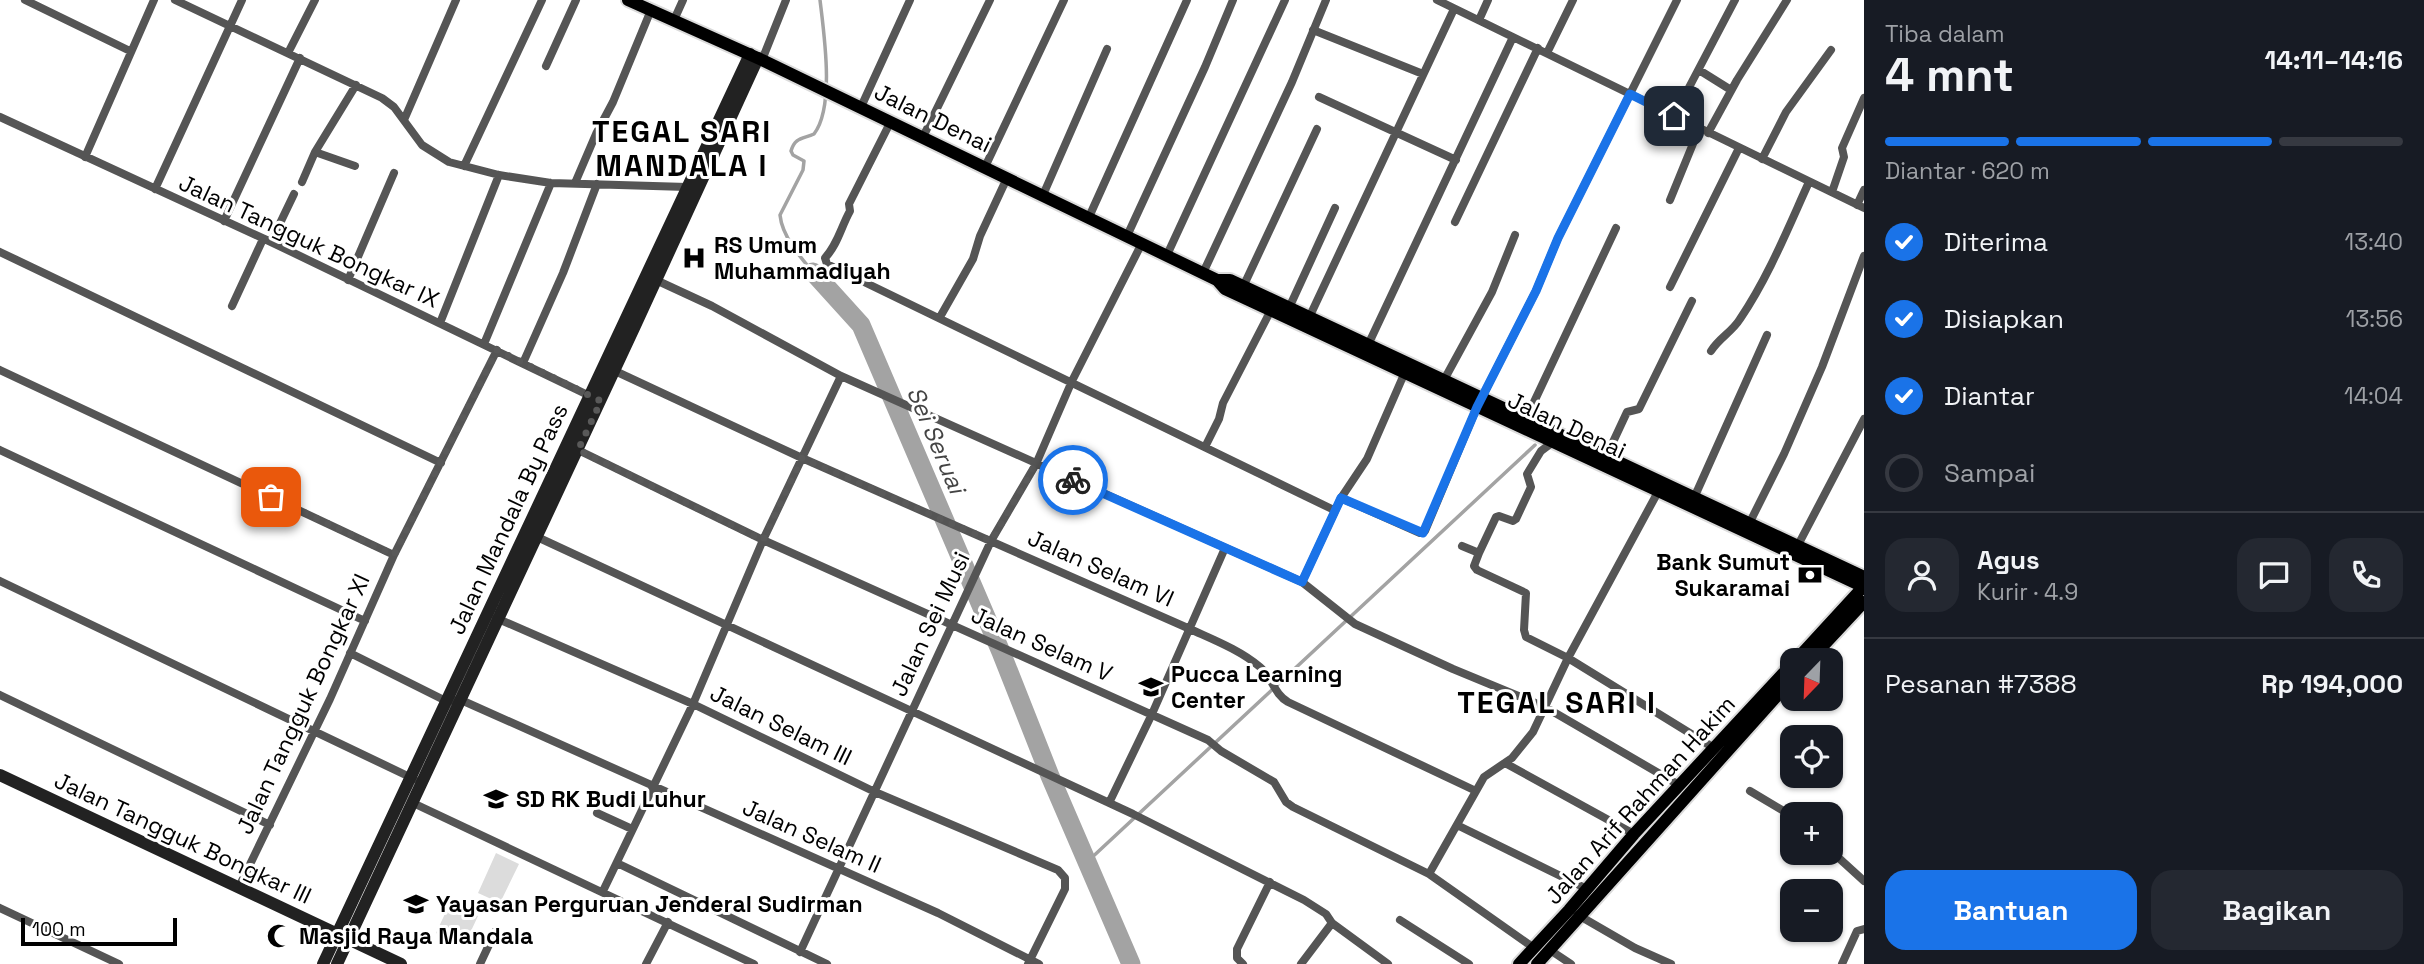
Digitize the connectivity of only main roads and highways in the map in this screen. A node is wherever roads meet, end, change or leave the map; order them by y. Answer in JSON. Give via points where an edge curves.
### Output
{"nodes":[{"id":1,"x":628,"y":0,"type":"edge"},
{"id":2,"x":1217,"y":280,"type":"junction"},
{"id":3,"x":1307,"y":322,"type":"junction"},
{"id":4,"x":1480,"y":403,"type":"junction"},
{"id":5,"x":1555,"y":438,"type":"junction"},
{"id":6,"x":1660,"y":487,"type":"junction"},
{"id":7,"x":1747,"y":528,"type":"junction"},
{"id":8,"x":1796,"y":550,"type":"junction"},
{"id":9,"x":1864,"y":577,"type":"edge"},
{"id":10,"x":1864,"y":586,"type":"edge"},
{"id":11,"x":1864,"y":602,"type":"edge"},
{"id":12,"x":1807,"y":648,"type":"edge"},
{"id":13,"x":1821,"y":648,"type":"edge"},
{"id":14,"x":1780,"y":677,"type":"edge"},
{"id":15,"x":1780,"y":691,"type":"edge"},
{"id":16,"x":1574,"y":913,"type":"junction"},
{"id":17,"x":1519,"y":964,"type":"edge"},
{"id":18,"x":1537,"y":964,"type":"edge"}],
"edges":[{"from":1,"to":2,"type":"main road","name":"Jalan Denai","via":[[757,57]]},
{"from":2,"to":3,"type":"main road","name":"Jalan Denai","via":[[1225,289]]},
{"from":2,"to":3,"type":"main road","name":"Jalan Denai","via":[[1227,279],[1289,308]]},
{"from":3,"to":4,"type":"main road","name":"Jalan Denai","via":[[1405,372]]},
{"from":3,"to":4,"type":"main road","name":"Jalan Denai","via":[[1444,380]]},
{"from":4,"to":5,"type":"main road","name":"Jalan Denai"},
{"from":4,"to":5,"type":"main road","name":"Jalan Denai","via":[[1526,419]]},
{"from":5,"to":6,"type":"main road","name":"Jalan Denai"},
{"from":5,"to":6,"type":"main road","name":"Jalan Denai","via":[[1606,457]]},
{"from":6,"to":7,"type":"main road","name":"Jalan Denai"},
{"from":6,"to":7,"type":"main road","name":"Jalan Denai","via":[[1694,498]]},
{"from":7,"to":8,"type":"main road","name":"Jalan Denai"},
{"from":8,"to":9,"type":"main road","name":"Jalan Denai"},
{"from":8,"to":10,"type":"main road","name":"Jalan Denai"},
{"from":10,"to":12,"type":"main road","name":"Jalan Arif Rahman Hakim"},
{"from":11,"to":13,"type":"main road"},
{"from":14,"to":16,"type":"main road","name":"Jalan Arif Rahman Hakim","via":[[1634,834],[1587,890]]},
{"from":15,"to":16,"type":"main road","name":"Jalan Arif Rahman Hakim"},
{"from":16,"to":17,"type":"main road","name":"Jalan Arif Rahman Hakim"},
{"from":16,"to":18,"type":"main road","name":"Jalan Arif Rahman Hakim"}]}
